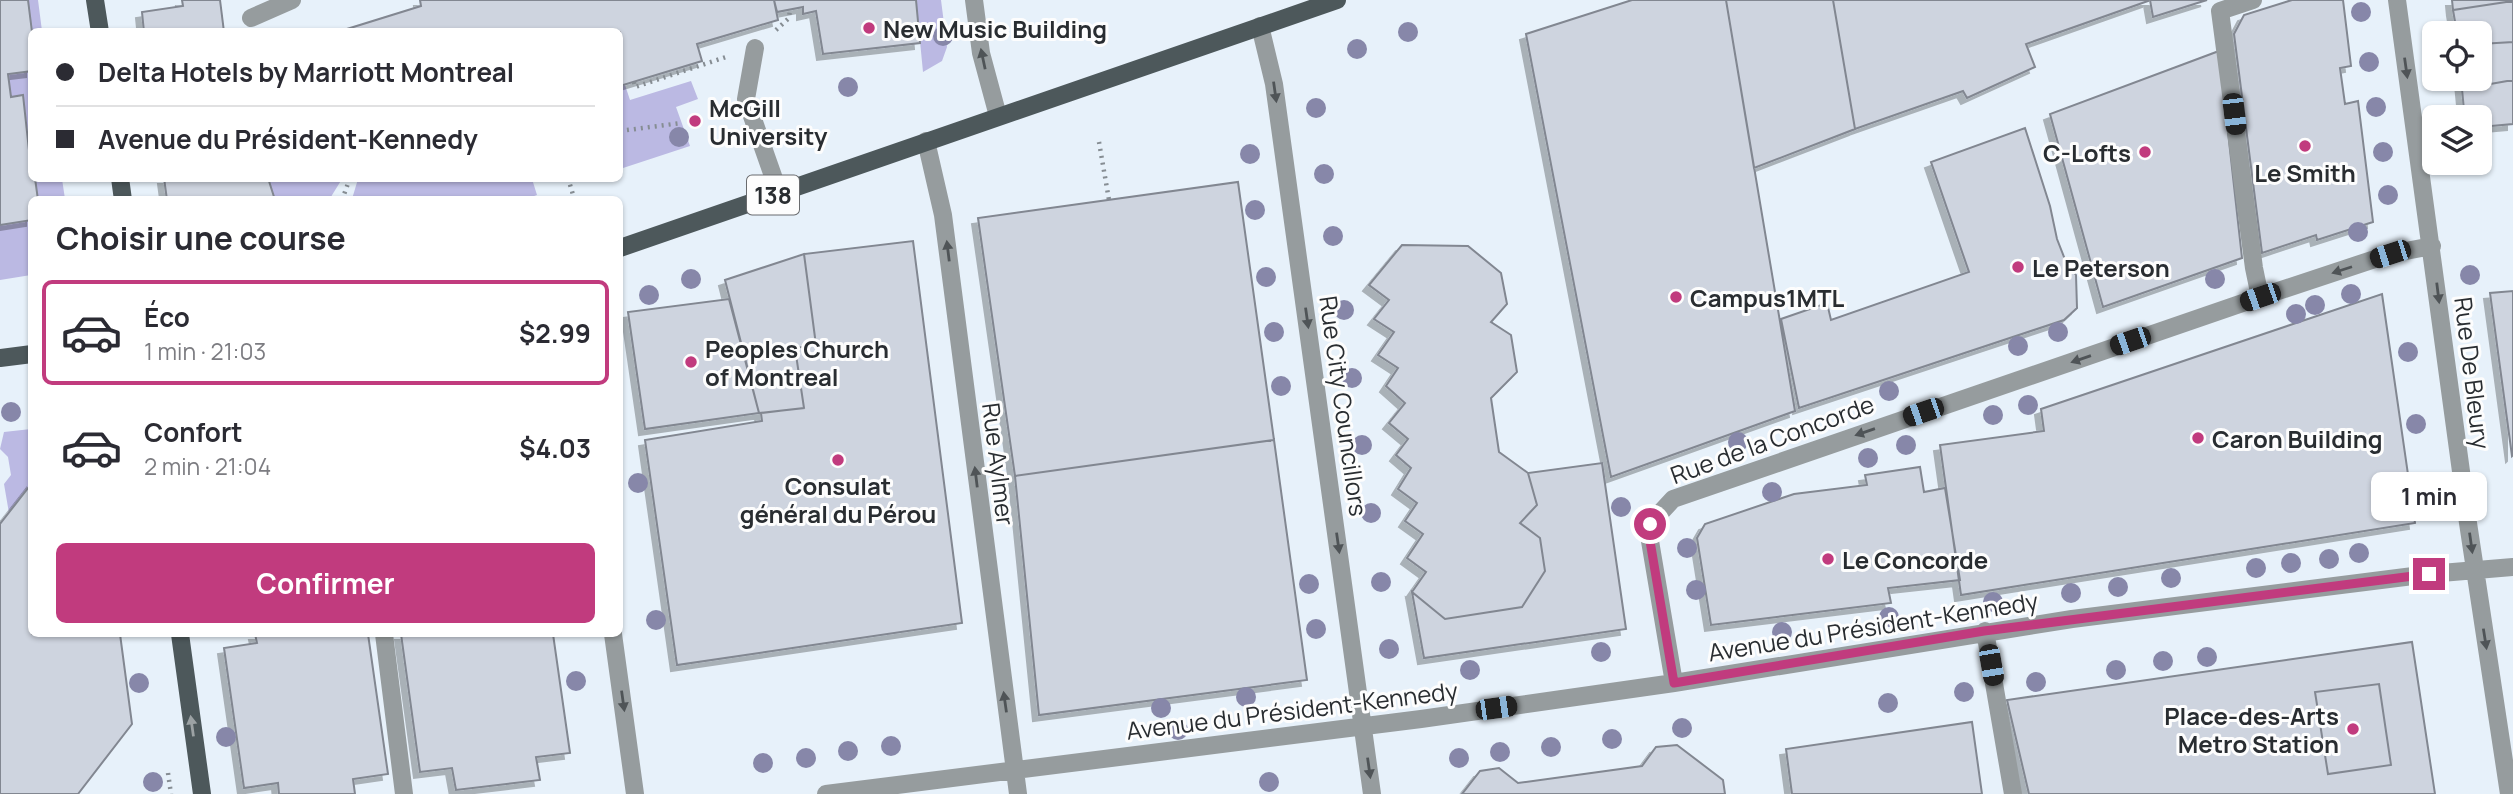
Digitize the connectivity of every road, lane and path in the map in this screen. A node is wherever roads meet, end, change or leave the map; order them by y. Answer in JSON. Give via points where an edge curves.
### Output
{"nodes":[{"id":1,"x":95,"y":0,"type":"edge"},
{"id":2,"x":292,"y":0,"type":"edge"},
{"id":3,"x":974,"y":0,"type":"edge"},
{"id":4,"x":1337,"y":0,"type":"edge"},
{"id":5,"x":2253,"y":0,"type":"edge"},
{"id":6,"x":2397,"y":0,"type":"edge"},
{"id":7,"x":790,"y":9,"type":"dead end"},
{"id":8,"x":251,"y":18,"type":"dead end"},
{"id":9,"x":1260,"y":26,"type":"junction"},
{"id":10,"x":99,"y":28,"type":"edge"},
{"id":11,"x":755,"y":48,"type":"junction"},
{"id":12,"x":634,"y":82,"type":"dead end"},
{"id":13,"x":998,"y":116,"type":"junction"},
{"id":14,"x":681,"y":123,"type":"dead end"},
{"id":15,"x":623,"y":131,"type":"edge"},
{"id":16,"x":926,"y":141,"type":"junction"},
{"id":17,"x":1099,"y":142,"type":"dead end"},
{"id":18,"x":779,"y":193,"type":"junction"},
{"id":19,"x":1108,"y":200,"type":"dead end"},
{"id":20,"x":2432,"y":246,"type":"junction"},
{"id":21,"x":623,"y":247,"type":"edge"},
{"id":22,"x":2260,"y":297,"type":"junction"},
{"id":23,"x":28,"y":354,"type":"edge"},
{"id":24,"x":0,"y":358,"type":"edge"},
{"id":25,"x":2513,"y":568,"type":"edge"},
{"id":26,"x":2475,"y":571,"type":"junction"},
{"id":27,"x":1984,"y":631,"type":"junction"},
{"id":28,"x":180,"y":637,"type":"edge"},
{"id":29,"x":384,"y":637,"type":"edge"},
{"id":30,"x":613,"y":637,"type":"edge"},
{"id":31,"x":1674,"y":683,"type":"junction"},
{"id":32,"x":1364,"y":727,"type":"junction"},
{"id":33,"x":1015,"y":770,"type":"junction"},
{"id":34,"x":202,"y":794,"type":"edge"},
{"id":35,"x":404,"y":794,"type":"edge"},
{"id":36,"x":635,"y":794,"type":"edge"},
{"id":37,"x":826,"y":794,"type":"edge"},
{"id":38,"x":1018,"y":794,"type":"edge"},
{"id":39,"x":1373,"y":794,"type":"edge"},
{"id":40,"x":2013,"y":794,"type":"edge"},
{"id":41,"x":2509,"y":794,"type":"edge"}],
"edges":[{"from":1,"to":10,"type":"main road"},
{"from":2,"to":8,"type":"street"},
{"from":13,"to":3,"type":"street","one_way":true,"via":[[981,53]]},
{"from":4,"to":9,"type":"main road","number":"138"},
{"from":5,"to":22,"type":"street","via":[[2220,11]]},
{"from":6,"to":20,"type":"street","name":"Rue De Bleury","one_way":true},
{"from":7,"to":11,"type":"path","via":[[789,18]]},
{"from":9,"to":13,"type":"main road","number":"138"},
{"from":9,"to":32,"type":"street","name":"Rue City Councillors","one_way":true,"via":[[1274,83]]},
{"from":11,"to":12,"type":"path","via":[[635,87]]},
{"from":11,"to":18,"type":"street","via":[[746,99]]},
{"from":13,"to":16,"type":"main road","number":"138"},
{"from":14,"to":15,"type":"path"},
{"from":16,"to":18,"type":"main road","number":"138"},
{"from":33,"to":16,"type":"street","name":"Rue Aylmer","one_way":true,"via":[[943,215]]},
{"from":17,"to":19,"type":"path"},
{"from":18,"to":21,"type":"main road","number":"138"},
{"from":20,"to":22,"type":"street","name":"Rue de la Concorde","one_way":true,"via":[[2390,254]]},
{"from":20,"to":26,"type":"street","name":"Rue De Bleury","one_way":true},
{"from":22,"to":31,"type":"street","name":"Rue de la Concorde","one_way":true,"via":[[1673,499],[1650,524],[1650,541]]},
{"from":23,"to":24,"type":"main road"},
{"from":25,"to":26,"type":"street","name":"Avenue du Président-Kennedy"},
{"from":26,"to":27,"type":"street","name":"Avenue du Président-Kennedy"},
{"from":26,"to":41,"type":"street","name":"Rue De Bleury","one_way":true},
{"from":27,"to":31,"type":"street","name":"Avenue du Président-Kennedy"},
{"from":27,"to":40,"type":"street"},
{"from":34,"to":28,"type":"main road","one_way":true},
{"from":29,"to":35,"type":"street"},
{"from":30,"to":36,"type":"street","one_way":true},
{"from":31,"to":32,"type":"street","name":"Avenue du Président-Kennedy"},
{"from":32,"to":33,"type":"street","name":"Avenue du Président-Kennedy"},
{"from":32,"to":39,"type":"street","name":"Rue City Councillors","one_way":true},
{"from":33,"to":37,"type":"street","name":"Avenue du Président-Kennedy"},
{"from":33,"to":38,"type":"street","name":"Rue Aylmer"}]}
